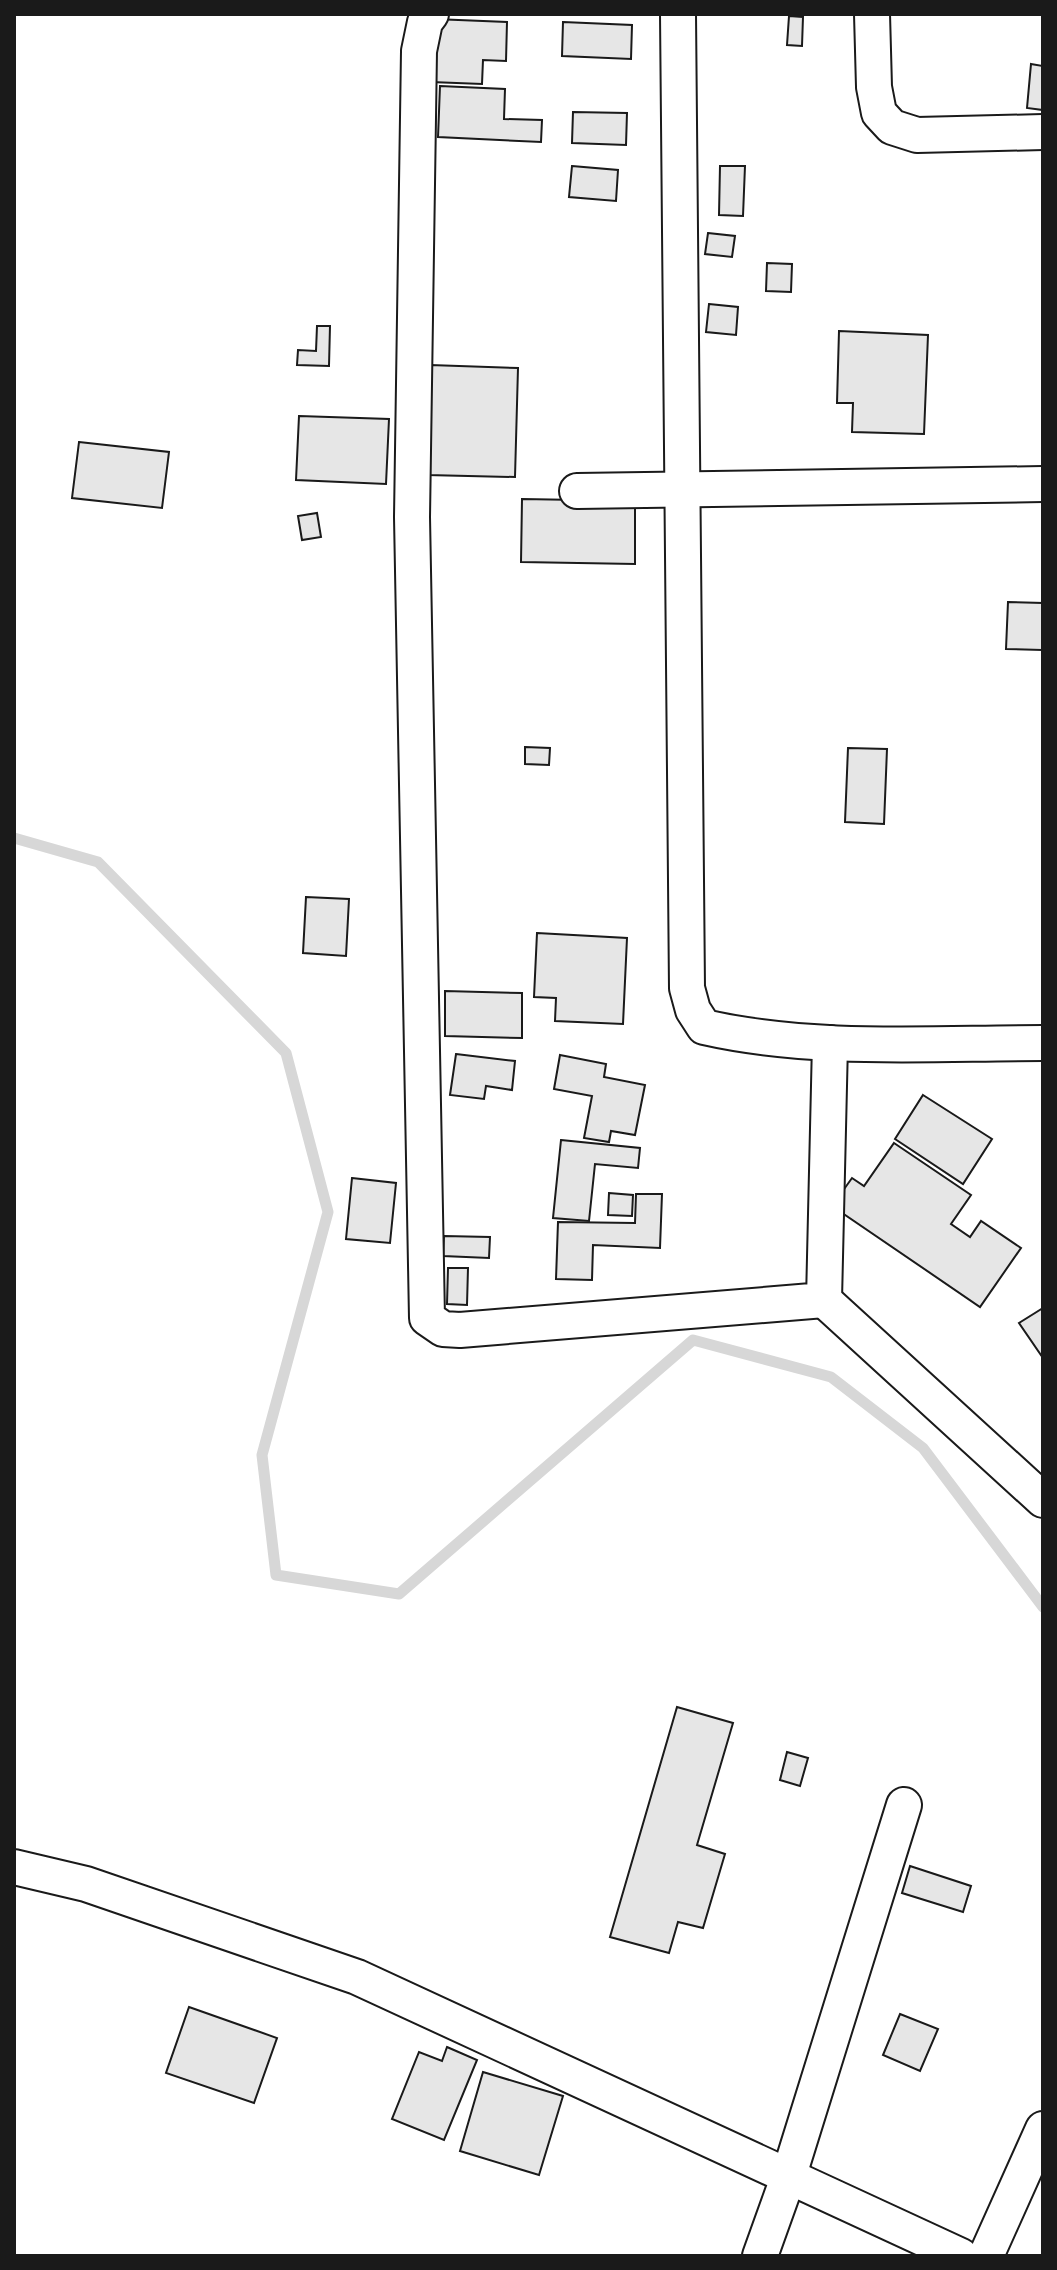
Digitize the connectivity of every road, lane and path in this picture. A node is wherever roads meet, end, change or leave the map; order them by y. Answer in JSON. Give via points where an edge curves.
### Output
{"nodes":[{"id":1,"x":431,"y":14,"type":"edge"},
{"id":2,"x":671,"y":14,"type":"edge"},
{"id":3,"x":678,"y":14,"type":"edge"},
{"id":4,"x":872,"y":14,"type":"edge"},
{"id":5,"x":1043,"y":132,"type":"edge"},
{"id":6,"x":1043,"y":484,"type":"edge"},
{"id":7,"x":683,"y":490,"type":"junction"},
{"id":8,"x":577,"y":491,"type":"dead end"},
{"id":9,"x":830,"y":1043,"type":"junction"},
{"id":10,"x":1043,"y":1043,"type":"edge"},
{"id":11,"x":824,"y":1300,"type":"junction"},
{"id":12,"x":1043,"y":1500,"type":"edge"},
{"id":13,"x":904,"y":1805,"type":"dead end"},
{"id":14,"x":14,"y":1867,"type":"edge"},
{"id":15,"x":1043,"y":2129,"type":"edge"},
{"id":16,"x":789,"y":2175,"type":"junction"},
{"id":17,"x":760,"y":2256,"type":"edge"},
{"id":18,"x":961,"y":2256,"type":"edge"},
{"id":19,"x":986,"y":2256,"type":"edge"}],
"edges":[{"from":1,"to":11,"type":"street","via":[[419,51],[412,517],[427,1318],[443,1329],[460,1330]]},
{"from":2,"to":3,"type":"street"},
{"from":3,"to":7,"type":"street"},
{"from":4,"to":5,"type":"street","via":[[874,87],[879,113],[892,127],[917,135]]},
{"from":6,"to":7,"type":"street"},
{"from":7,"to":8,"type":"street"},
{"from":7,"to":9,"type":"street","via":[[687,988],[704,1027]]},
{"from":9,"to":10,"type":"street"},
{"from":9,"to":11,"type":"street"},
{"from":11,"to":12,"type":"street"},
{"from":13,"to":16,"type":"street"},
{"from":14,"to":16,"type":"street","via":[[86,1884],[357,1977]]},
{"from":15,"to":19,"type":"street"},
{"from":16,"to":17,"type":"street"},
{"from":16,"to":18,"type":"street"}]}
